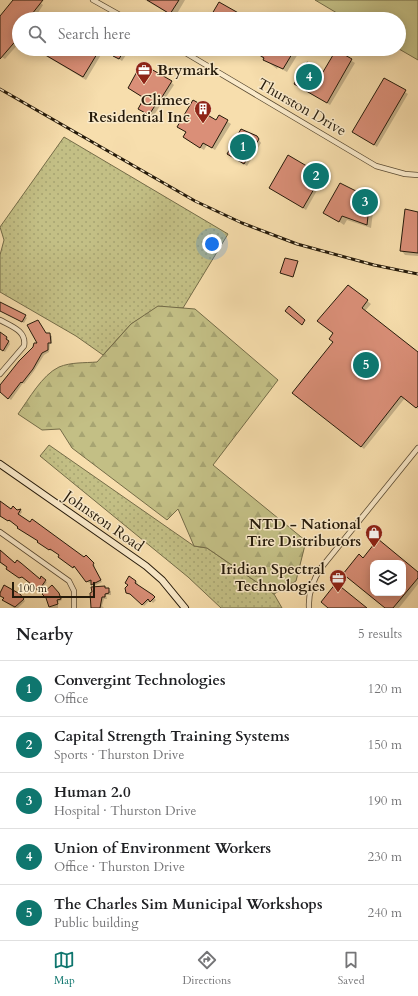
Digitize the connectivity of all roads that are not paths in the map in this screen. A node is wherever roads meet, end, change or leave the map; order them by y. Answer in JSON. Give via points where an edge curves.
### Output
{"nodes":[{"id":1,"x":93,"y":0,"type":"edge"},
{"id":2,"x":114,"y":12,"type":"edge"},
{"id":3,"x":190,"y":56,"type":"edge"},
{"id":4,"x":418,"y":175,"type":"edge"},
{"id":5,"x":0,"y":320,"type":"edge"},
{"id":6,"x":0,"y":374,"type":"edge"},
{"id":7,"x":418,"y":448,"type":"edge"},
{"id":8,"x":0,"y":464,"type":"edge"},
{"id":9,"x":0,"y":532,"type":"edge"},
{"id":10,"x":74,"y":608,"type":"edge"},
{"id":11,"x":185,"y":608,"type":"edge"},
{"id":12,"x":309,"y":608,"type":"edge"}],
"edges":[{"from":1,"to":2,"type":"street"},
{"from":3,"to":4,"type":"street","name":"Thurston Drive","via":[[376,166]]},
{"from":5,"to":6,"type":"street","via":[[20,332],[25,341],[24,346]]},
{"from":7,"to":12,"type":"street","via":[[321,568],[312,587]]},
{"from":8,"to":11,"type":"street","name":"Johnston Road","via":[[146,566],[162,580]]},
{"from":9,"to":10,"type":"street","via":[[68,581],[74,591]]}]}
